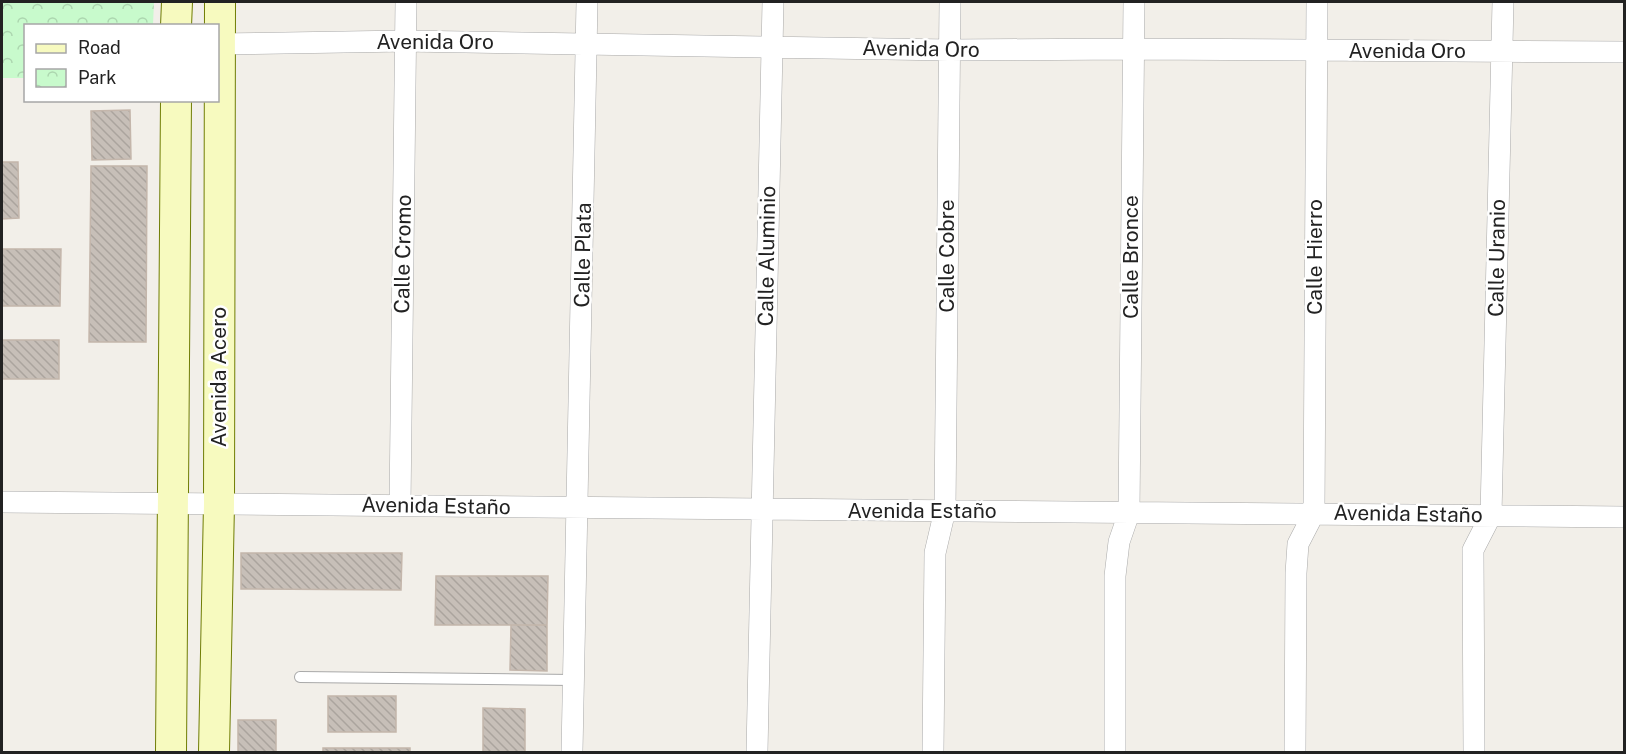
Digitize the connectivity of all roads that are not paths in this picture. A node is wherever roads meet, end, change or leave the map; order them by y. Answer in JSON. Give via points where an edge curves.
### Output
{"nodes":[{"id":1,"x":177,"y":2,"type":"edge"},
{"id":2,"x":220,"y":2,"type":"edge"},
{"id":3,"x":406,"y":2,"type":"edge"},
{"id":4,"x":587,"y":2,"type":"edge"},
{"id":5,"x":773,"y":2,"type":"edge"},
{"id":6,"x":950,"y":2,"type":"edge"},
{"id":7,"x":1134,"y":2,"type":"edge"},
{"id":8,"x":1317,"y":2,"type":"edge"},
{"id":9,"x":1503,"y":2,"type":"edge"},
{"id":10,"x":176,"y":24,"type":"edge"},
{"id":11,"x":219,"y":24,"type":"edge"},
{"id":12,"x":405,"y":41,"type":"junction"},
{"id":13,"x":586,"y":43,"type":"junction"},
{"id":14,"x":219,"y":44,"type":"edge"},
{"id":15,"x":772,"y":47,"type":"junction"},
{"id":16,"x":1132,"y":49,"type":"junction"},
{"id":17,"x":949,"y":50,"type":"junction"},
{"id":18,"x":1502,"y":51,"type":"junction"},
{"id":19,"x":1316,"y":52,"type":"junction"},
{"id":20,"x":1624,"y":52,"type":"edge"},
{"id":21,"x":176,"y":102,"type":"edge"},
{"id":22,"x":218,"y":102,"type":"edge"},
{"id":23,"x":2,"y":502,"type":"edge"},
{"id":24,"x":174,"y":503,"type":"junction"},
{"id":25,"x":219,"y":504,"type":"junction"},
{"id":26,"x":400,"y":506,"type":"junction"},
{"id":27,"x":578,"y":508,"type":"junction"},
{"id":28,"x":762,"y":510,"type":"junction"},
{"id":29,"x":945,"y":510,"type":"junction"},
{"id":30,"x":1129,"y":513,"type":"junction"},
{"id":31,"x":1314,"y":513,"type":"junction"},
{"id":32,"x":1491,"y":515,"type":"junction"},
{"id":33,"x":1624,"y":517,"type":"edge"},
{"id":34,"x":300,"y":676,"type":"dead end"},
{"id":35,"x":573,"y":680,"type":"junction"},
{"id":36,"x":171,"y":753,"type":"edge"},
{"id":37,"x":214,"y":753,"type":"edge"},
{"id":38,"x":572,"y":753,"type":"edge"},
{"id":39,"x":757,"y":753,"type":"edge"},
{"id":40,"x":933,"y":753,"type":"edge"},
{"id":41,"x":1114,"y":753,"type":"edge"},
{"id":42,"x":1295,"y":753,"type":"edge"},
{"id":43,"x":1474,"y":753,"type":"edge"}],
"edges":[{"from":1,"to":10,"type":"street"},
{"from":2,"to":11,"type":"street","name":"Avenida Acero"},
{"from":3,"to":12,"type":"street","name":"Calle Cromo"},
{"from":4,"to":13,"type":"street","name":"Calle Plata"},
{"from":5,"to":15,"type":"street","name":"Calle Aluminio"},
{"from":6,"to":17,"type":"street","name":"Calle Cobre"},
{"from":7,"to":16,"type":"street","name":"Calle Bronce"},
{"from":8,"to":19,"type":"street","name":"Calle Hierro"},
{"from":9,"to":18,"type":"street","name":"Calle Uranio"},
{"from":12,"to":13,"type":"street","name":"Avenida Oro"},
{"from":12,"to":14,"type":"street","name":"Avenida Oro"},
{"from":12,"to":26,"type":"street","name":"Calle Cromo"},
{"from":13,"to":15,"type":"street","name":"Avenida Oro"},
{"from":13,"to":27,"type":"street","name":"Calle Plata"},
{"from":15,"to":17,"type":"street","name":"Avenida Oro"},
{"from":15,"to":28,"type":"street","name":"Calle Aluminio"},
{"from":16,"to":17,"type":"street","name":"Avenida Oro"},
{"from":16,"to":19,"type":"street","name":"Avenida Oro"},
{"from":16,"to":30,"type":"street","name":"Calle Bronce"},
{"from":17,"to":29,"type":"street","name":"Calle Cobre"},
{"from":18,"to":19,"type":"street","name":"Avenida Oro"},
{"from":18,"to":20,"type":"street","name":"Avenida Oro"},
{"from":18,"to":32,"type":"street","name":"Calle Uranio"},
{"from":19,"to":31,"type":"street","name":"Calle Hierro"},
{"from":21,"to":24,"type":"street"},
{"from":22,"to":25,"type":"street","name":"Avenida Acero"},
{"from":23,"to":24,"type":"street","name":"Avenida Estaño"},
{"from":24,"to":25,"type":"street","name":"Avenida Estaño"},
{"from":24,"to":36,"type":"street"},
{"from":25,"to":26,"type":"street","name":"Avenida Estaño"},
{"from":25,"to":37,"type":"street","name":"Avenida Acero"},
{"from":26,"to":27,"type":"street","name":"Avenida Estaño"},
{"from":27,"to":28,"type":"street","name":"Avenida Estaño"},
{"from":27,"to":35,"type":"street","name":"Calle Plata"},
{"from":28,"to":29,"type":"street","name":"Avenida Estaño"},
{"from":28,"to":39,"type":"street","name":"Calle Aluminio"},
{"from":29,"to":30,"type":"street","name":"Avenida Estaño"},
{"from":29,"to":40,"type":"street","name":"Calle Cobre","via":[[935,553]]},
{"from":30,"to":31,"type":"street","name":"Avenida Estaño"},
{"from":30,"to":41,"type":"street","name":"Calle Bronce","via":[[1119,542],[1115,576]]},
{"from":31,"to":32,"type":"street","name":"Avenida Estaño"},
{"from":31,"to":42,"type":"street","via":[[1298,544]]},
{"from":32,"to":33,"type":"street","name":"Avenida Estaño"},
{"from":32,"to":43,"type":"street","via":[[1473,550]]},
{"from":34,"to":35,"type":"lane"},
{"from":35,"to":38,"type":"street","name":"Calle Plata"}]}
